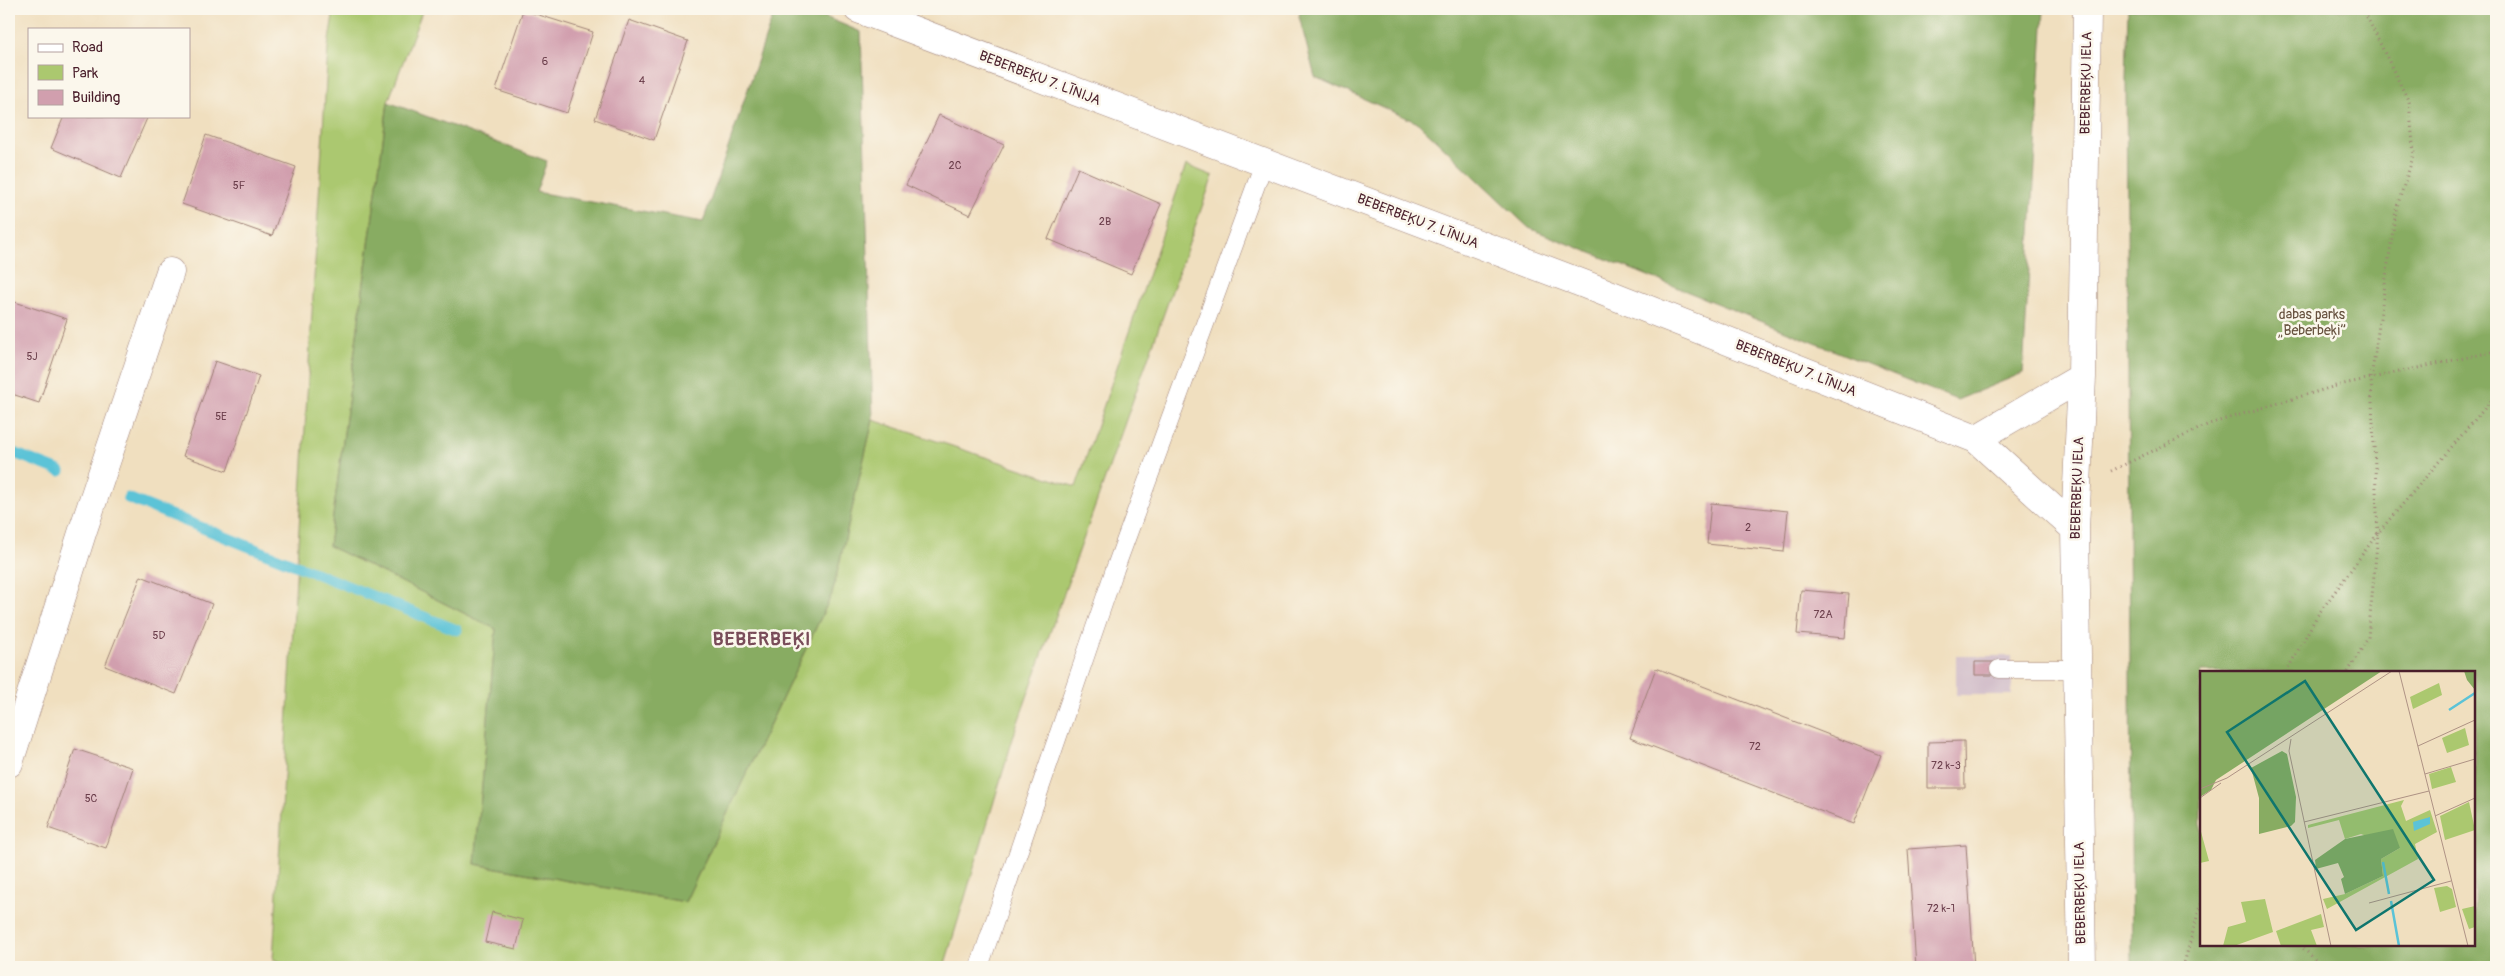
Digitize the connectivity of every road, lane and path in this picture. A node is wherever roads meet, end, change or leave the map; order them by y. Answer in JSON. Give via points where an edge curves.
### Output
{"nodes":[{"id":1,"x":858,"y":9,"type":"edge"},
{"id":2,"x":2087,"y":9,"type":"edge"},
{"id":3,"x":2363,"y":9,"type":"edge"},
{"id":4,"x":1264,"y":162,"type":"junction"},
{"id":5,"x":170,"y":272,"type":"dead end"},
{"id":6,"x":2496,"y":351,"type":"edge"},
{"id":7,"x":2082,"y":377,"type":"junction"},
{"id":8,"x":2371,"y":379,"type":"junction"},
{"id":9,"x":2496,"y":395,"type":"edge"},
{"id":10,"x":1976,"y":440,"type":"junction"},
{"id":11,"x":2077,"y":488,"type":"junction"},
{"id":12,"x":2075,"y":529,"type":"junction"},
{"id":13,"x":2378,"y":533,"type":"junction"},
{"id":14,"x":1999,"y":669,"type":"dead end"},
{"id":15,"x":2077,"y":669,"type":"junction"},
{"id":16,"x":2287,"y":671,"type":"edge"},
{"id":17,"x":2349,"y":671,"type":"edge"},
{"id":18,"x":9,"y":763,"type":"edge"},
{"id":19,"x":2200,"y":907,"type":"edge"},
{"id":20,"x":2301,"y":946,"type":"edge"},
{"id":21,"x":978,"y":967,"type":"edge"},
{"id":22,"x":2082,"y":967,"type":"edge"},
{"id":23,"x":2183,"y":967,"type":"edge"},
{"id":24,"x":2322,"y":967,"type":"edge"}],
"edges":[{"from":1,"to":4,"type":"street","name":"BEBERBEĶU 7. LĪNIJA"},
{"from":2,"to":7,"type":"street","name":"BEBERBEĶU IELA"},
{"from":3,"to":8,"type":"path","via":[[2409,102],[2414,154],[2396,210]]},
{"from":4,"to":10,"type":"street","name":"BEBERBEĶU 7. LĪNIJA","via":[[1584,284]]},
{"from":4,"to":21,"type":"lane","via":[[1115,569]]},
{"from":5,"to":18,"type":"street"},
{"from":6,"to":8,"type":"path"},
{"from":7,"to":10,"type":"street"},
{"from":7,"to":11,"type":"street","name":"BEBERBEĶU IELA"},
{"from":8,"to":11,"type":"path","via":[[2338,385],[2209,424]]},
{"from":8,"to":13,"type":"path"},
{"from":9,"to":13,"type":"path"},
{"from":10,"to":12,"type":"street","name":"BEBERBEĶU 7. LĪNIJA"},
{"from":11,"to":12,"type":"street","name":"BEBERBEĶU IELA"},
{"from":12,"to":15,"type":"street","name":"BEBERBEĶU IELA"},
{"from":13,"to":16,"type":"path","via":[[2317,616]]},
{"from":13,"to":17,"type":"path","via":[[2368,638]]},
{"from":14,"to":15,"type":"lane"},
{"from":15,"to":22,"type":"street","name":"BEBERBEĶU IELA"},
{"from":19,"to":23,"type":"path"},
{"from":20,"to":24,"type":"path"}]}
